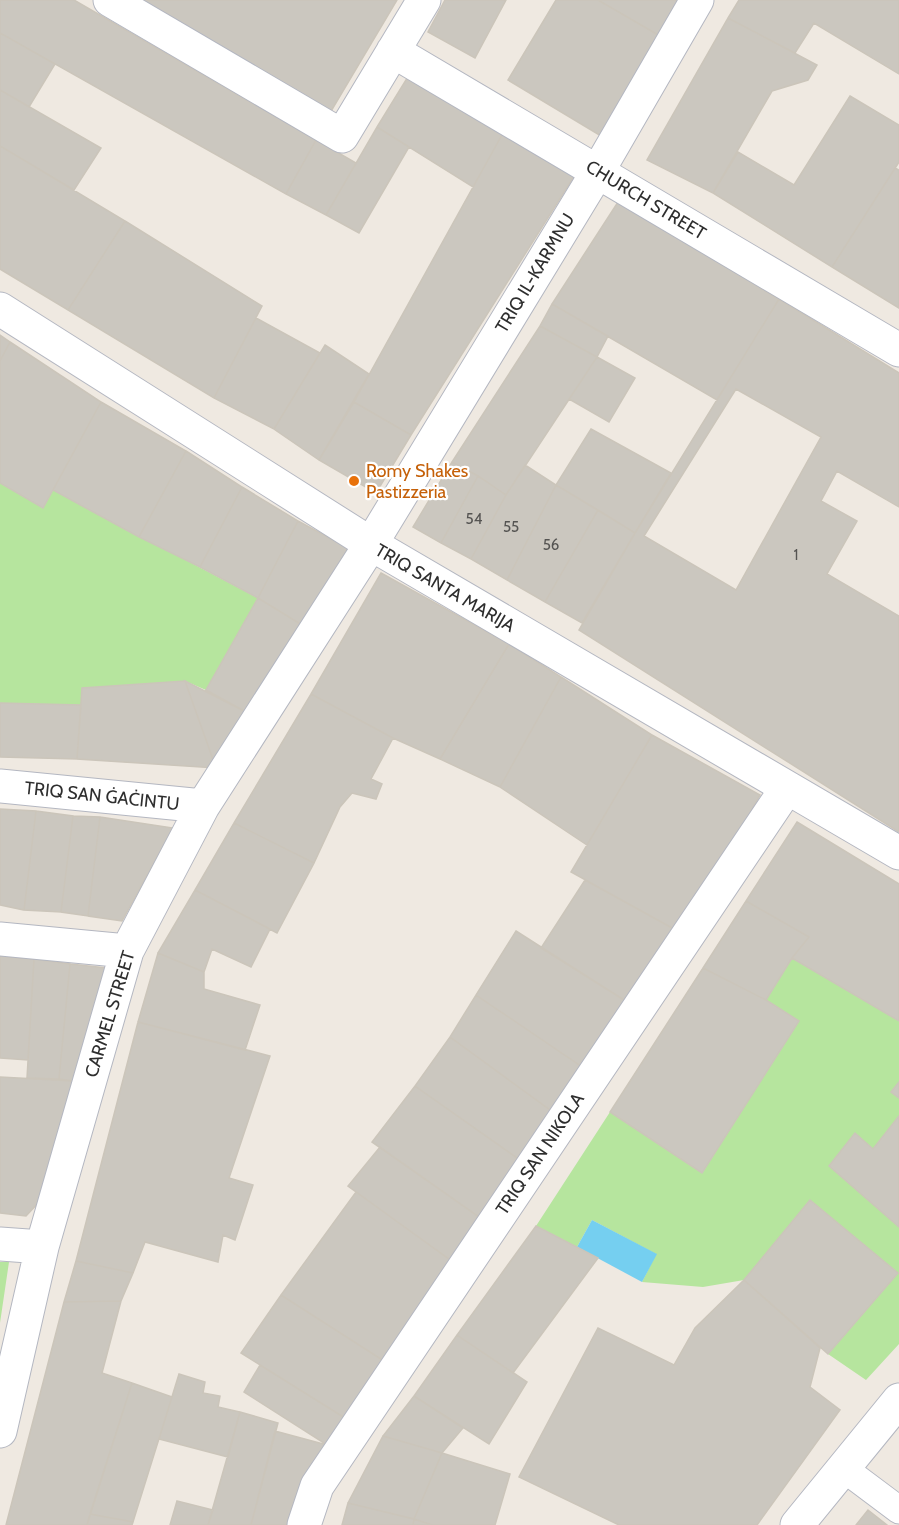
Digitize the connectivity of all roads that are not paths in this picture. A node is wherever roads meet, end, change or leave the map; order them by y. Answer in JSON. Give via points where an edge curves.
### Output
{"nodes":[{"id":1,"x":110,"y":0,"type":"edge"},
{"id":2,"x":424,"y":0,"type":"edge"},
{"id":3,"x":697,"y":0,"type":"edge"},
{"id":4,"x":393,"y":51,"type":"junction"},
{"id":5,"x":598,"y":171,"type":"junction"},
{"id":6,"x":0,"y":309,"type":"edge"},
{"id":7,"x":899,"y":350,"type":"edge"},
{"id":8,"x":370,"y":544,"type":"junction"},
{"id":9,"x":0,"y":786,"type":"edge"},
{"id":10,"x":787,"y":788,"type":"junction"},
{"id":11,"x":203,"y":806,"type":"junction"},
{"id":12,"x":899,"y":853,"type":"edge"},
{"id":13,"x":0,"y":939,"type":"edge"},
{"id":14,"x":127,"y":951,"type":"junction"},
{"id":15,"x":0,"y":1244,"type":"edge"},
{"id":16,"x":42,"y":1247,"type":"junction"},
{"id":17,"x":899,"y":1400,"type":"edge"},
{"id":18,"x":0,"y":1431,"type":"edge"},
{"id":19,"x":843,"y":1468,"type":"junction"},
{"id":20,"x":899,"y":1510,"type":"edge"},
{"id":21,"x":304,"y":1525,"type":"edge"},
{"id":22,"x":797,"y":1525,"type":"edge"}],
"edges":[{"from":1,"to":4,"type":"street","via":[[342,136]]},
{"from":2,"to":4,"type":"street"},
{"from":3,"to":5,"type":"street","name":"TRIQ IL-KARMNU"},
{"from":4,"to":5,"type":"street","name":"CHURCH STREET"},
{"from":5,"to":7,"type":"street","name":"CHURCH STREET"},
{"from":5,"to":8,"type":"street","name":"TRIQ IL-KARMNU"},
{"from":6,"to":8,"type":"street","name":"TRIQ SANTA MARIJA"},
{"from":8,"to":10,"type":"street","name":"TRIQ SANTA MARIJA"},
{"from":8,"to":11,"type":"street","name":"CARMEL STREET"},
{"from":9,"to":11,"type":"street","name":"TRIQ SAN ĠAĊINTU"},
{"from":10,"to":12,"type":"street","name":"TRIQ SANTA MARIJA"},
{"from":10,"to":21,"type":"street","name":"TRIQ SAN NIKOLA","via":[[317,1486]]},
{"from":11,"to":14,"type":"street","name":"CARMEL STREET"},
{"from":13,"to":14,"type":"street"},
{"from":14,"to":16,"type":"street","name":"CARMEL STREET"},
{"from":15,"to":16,"type":"street"},
{"from":16,"to":18,"type":"street","name":"CARMEL STREET"},
{"from":17,"to":19,"type":"street"},
{"from":19,"to":20,"type":"lane"},
{"from":19,"to":22,"type":"street"}]}
